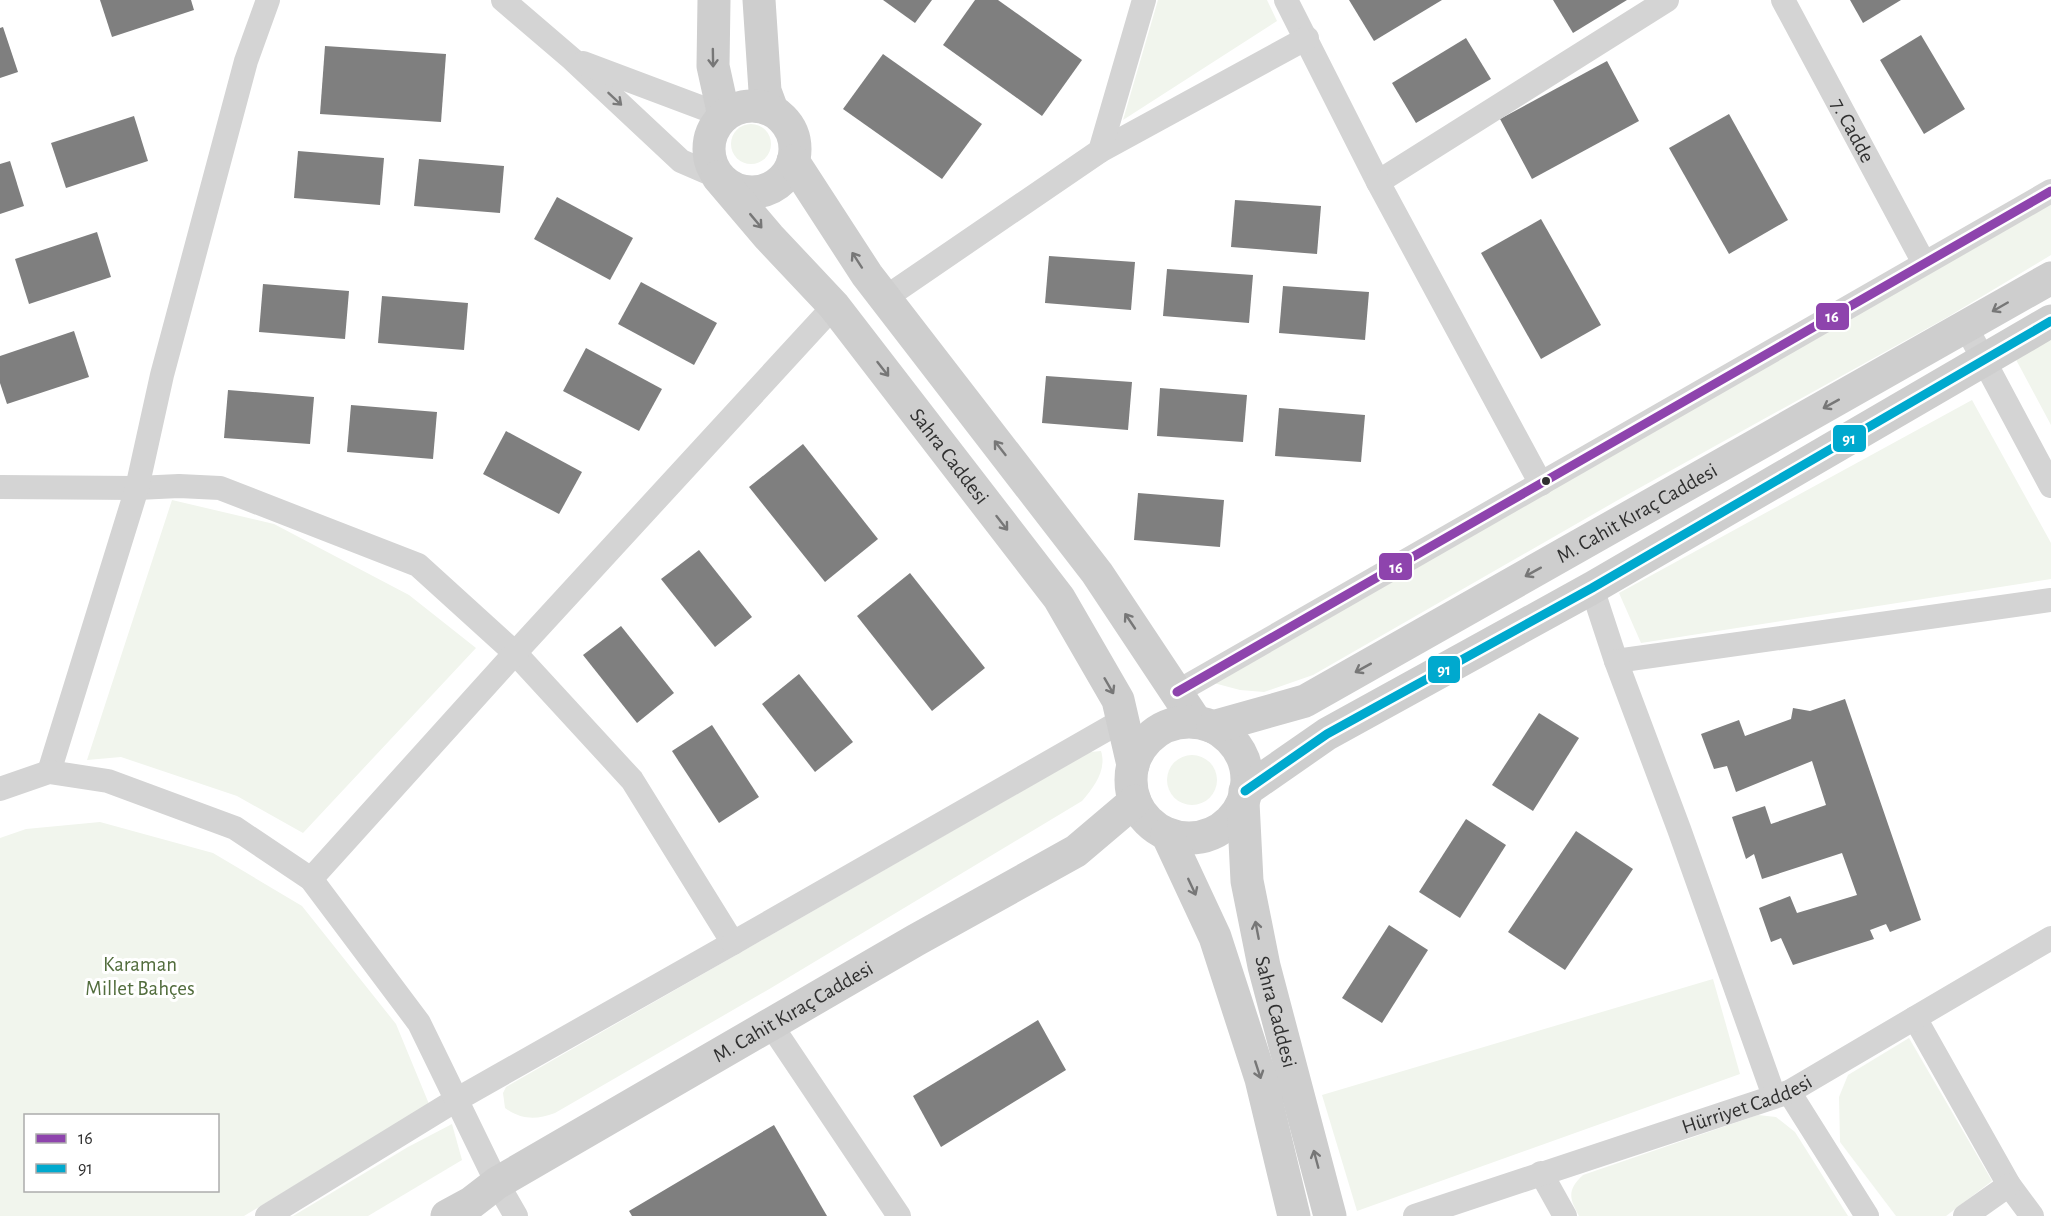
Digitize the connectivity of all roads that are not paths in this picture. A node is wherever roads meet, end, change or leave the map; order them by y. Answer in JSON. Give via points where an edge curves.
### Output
{"nodes":[{"id":1,"x":268,"y":0,"type":"edge"},
{"id":2,"x":503,"y":0,"type":"edge"},
{"id":3,"x":714,"y":0,"type":"edge"},
{"id":4,"x":759,"y":0,"type":"edge"},
{"id":5,"x":1144,"y":0,"type":"edge"},
{"id":6,"x":1286,"y":0,"type":"edge"},
{"id":7,"x":1667,"y":0,"type":"edge"},
{"id":8,"x":1783,"y":0,"type":"edge"},
{"id":9,"x":1307,"y":38,"type":"junction"},
{"id":10,"x":572,"y":59,"type":"junction"},
{"id":11,"x":772,"y":110,"type":"junction"},
{"id":12,"x":724,"y":116,"type":"junction"},
{"id":13,"x":1100,"y":151,"type":"junction"},
{"id":14,"x":794,"y":161,"type":"junction"},
{"id":15,"x":718,"y":177,"type":"junction"},
{"id":16,"x":1378,"y":182,"type":"junction"},
{"id":17,"x":2051,"y":191,"type":"edge"},
{"id":18,"x":1924,"y":263,"type":"junction"},
{"id":19,"x":2051,"y":278,"type":"edge"},
{"id":20,"x":885,"y":298,"type":"junction"},
{"id":21,"x":834,"y":306,"type":"junction"},
{"id":22,"x":2051,"y":321,"type":"edge"},
{"id":23,"x":1966,"y":327,"type":"junction"},
{"id":24,"x":1984,"y":360,"type":"junction"},
{"id":25,"x":1541,"y":484,"type":"junction"},
{"id":26,"x":2051,"y":486,"type":"edge"},
{"id":27,"x":0,"y":487,"type":"edge"},
{"id":28,"x":137,"y":488,"type":"junction"},
{"id":29,"x":1592,"y":588,"type":"junction"},
{"id":30,"x":2051,"y":600,"type":"edge"},
{"id":31,"x":514,"y":653,"type":"junction"},
{"id":32,"x":1616,"y":661,"type":"junction"},
{"id":33,"x":1177,"y":692,"type":"junction"},
{"id":34,"x":1123,"y":720,"type":"junction"},
{"id":35,"x":1205,"y":725,"type":"junction"},
{"id":36,"x":1133,"y":765,"type":"junction"},
{"id":37,"x":49,"y":772,"type":"junction"},
{"id":38,"x":0,"y":789,"type":"edge"},
{"id":39,"x":1244,"y":797,"type":"junction"},
{"id":40,"x":1135,"y":801,"type":"junction"},
{"id":41,"x":1167,"y":834,"type":"junction"},
{"id":42,"x":311,"y":879,"type":"junction"},
{"id":43,"x":2051,"y":938,"type":"edge"},
{"id":44,"x":733,"y":943,"type":"junction"},
{"id":45,"x":1915,"y":1018,"type":"junction"},
{"id":46,"x":771,"y":1025,"type":"junction"},
{"id":47,"x":1782,"y":1094,"type":"junction"},
{"id":48,"x":456,"y":1100,"type":"junction"},
{"id":49,"x":1541,"y":1173,"type":"junction"},
{"id":50,"x":497,"y":1183,"type":"junction"},
{"id":51,"x":2010,"y":1185,"type":"junction"},
{"id":52,"x":267,"y":1216,"type":"edge"},
{"id":53,"x":447,"y":1216,"type":"edge"},
{"id":54,"x":516,"y":1216,"type":"edge"},
{"id":55,"x":899,"y":1216,"type":"edge"},
{"id":56,"x":1294,"y":1216,"type":"edge"},
{"id":57,"x":1330,"y":1216,"type":"edge"},
{"id":58,"x":1415,"y":1216,"type":"edge"},
{"id":59,"x":1565,"y":1216,"type":"edge"},
{"id":60,"x":1867,"y":1216,"type":"edge"},
{"id":61,"x":1965,"y":1216,"type":"edge"},
{"id":62,"x":2032,"y":1216,"type":"edge"}],
"edges":[{"from":1,"to":28,"type":"street","via":[[246,61],[162,375]]},
{"from":2,"to":10,"type":"street"},
{"from":3,"to":12,"type":"street","one_way":true,"via":[[713,66]]},
{"from":4,"to":11,"type":"street","via":[[765,91]]},
{"from":5,"to":13,"type":"street"},
{"from":6,"to":9,"type":"street"},
{"from":7,"to":16,"type":"street"},
{"from":8,"to":18,"type":"street","name":"7. Cadde"},
{"from":9,"to":13,"type":"street"},
{"from":9,"to":16,"type":"street"},
{"from":10,"to":12,"type":"street"},
{"from":10,"to":15,"type":"street","one_way":true,"via":[[681,161]]},
{"from":11,"to":12,"type":"street","via":[[747,105]]},
{"from":11,"to":14,"type":"street","via":[[792,132],[796,146]]},
{"from":12,"to":15,"type":"street","name":"Sahra Caddesi","via":[[710,138],[709,152]]},
{"from":13,"to":20,"type":"street"},
{"from":14,"to":15,"type":"street","via":[[779,183],[767,190],[740,191]]},
{"from":20,"to":14,"type":"street","one_way":true},
{"from":15,"to":21,"type":"street","name":"Sahra Caddesi","one_way":true},
{"from":16,"to":25,"type":"street"},
{"from":17,"to":18,"type":"street"},
{"from":18,"to":25,"type":"street"},
{"from":19,"to":23,"type":"street","name":"M. Cahit Kıraç Caddesi","one_way":true},
{"from":33,"to":20,"type":"street","one_way":true,"via":[[1097,573]]},
{"from":21,"to":31,"type":"street"},
{"from":21,"to":34,"type":"street","name":"Sahra Caddesi","one_way":true,"via":[[1059,598],[1118,700]]},
{"from":22,"to":24,"type":"street","name":"M. Cahit Kıraç Caddesi"},
{"from":23,"to":24,"type":"street"},
{"from":23,"to":35,"type":"street","name":"M. Cahit Kıraç Caddesi","one_way":true,"via":[[1305,701]]},
{"from":24,"to":26,"type":"street"},
{"from":24,"to":29,"type":"street","name":"M. Cahit Kıraç Caddesi"},
{"from":25,"to":33,"type":"street"},
{"from":27,"to":28,"type":"street"},
{"from":28,"to":31,"type":"street","via":[[220,488],[418,565]]},
{"from":28,"to":37,"type":"street"},
{"from":29,"to":32,"type":"street"},
{"from":29,"to":39,"type":"street","name":"M. Cahit Kıraç Caddesi","via":[[1327,734]]},
{"from":30,"to":32,"type":"street"},
{"from":31,"to":42,"type":"street"},
{"from":31,"to":44,"type":"street","via":[[633,780]]},
{"from":32,"to":47,"type":"street"},
{"from":33,"to":35,"type":"street"},
{"from":34,"to":36,"type":"street","name":"Sahra Caddesi"},
{"from":34,"to":44,"type":"street"},
{"from":35,"to":36,"type":"street","via":[[1180,723],[1164,728],[1150,737]]},
{"from":35,"to":39,"type":"street","via":[[1228,737],[1239,751],[1246,767]]},
{"from":36,"to":40,"type":"street"},
{"from":37,"to":38,"type":"street"},
{"from":37,"to":42,"type":"street","via":[[108,781],[235,828]]},
{"from":39,"to":41,"type":"street","via":[[1233,818],[1219,830],[1202,837]]},
{"from":57,"to":39,"type":"street","name":"Sahra Caddesi","one_way":true,"via":[[1264,966],[1247,881]]},
{"from":40,"to":41,"type":"street","via":[[1148,820]]},
{"from":40,"to":46,"type":"street","name":"M. Cahit Kıraç Caddesi","via":[[1076,851]]},
{"from":41,"to":56,"type":"street","name":"Sahra Caddesi","one_way":true,"via":[[1215,936],[1261,1079]]},
{"from":42,"to":48,"type":"street","via":[[419,1023]]},
{"from":43,"to":45,"type":"street","name":"Hürriyet Caddesi"},
{"from":44,"to":48,"type":"street"},
{"from":45,"to":47,"type":"street","name":"Hürriyet Caddesi"},
{"from":45,"to":51,"type":"street"},
{"from":46,"to":50,"type":"street","name":"M. Cahit Kıraç Caddesi"},
{"from":46,"to":55,"type":"street"},
{"from":47,"to":49,"type":"street","name":"Hürriyet Caddesi"},
{"from":47,"to":60,"type":"street"},
{"from":48,"to":50,"type":"street"},
{"from":48,"to":52,"type":"street"},
{"from":49,"to":58,"type":"street","name":"Hürriyet Caddesi"},
{"from":49,"to":59,"type":"street"},
{"from":50,"to":53,"type":"street","name":"M. Cahit Kıraç Caddesi"},
{"from":50,"to":54,"type":"street"},
{"from":51,"to":61,"type":"street"},
{"from":51,"to":62,"type":"street"}]}
